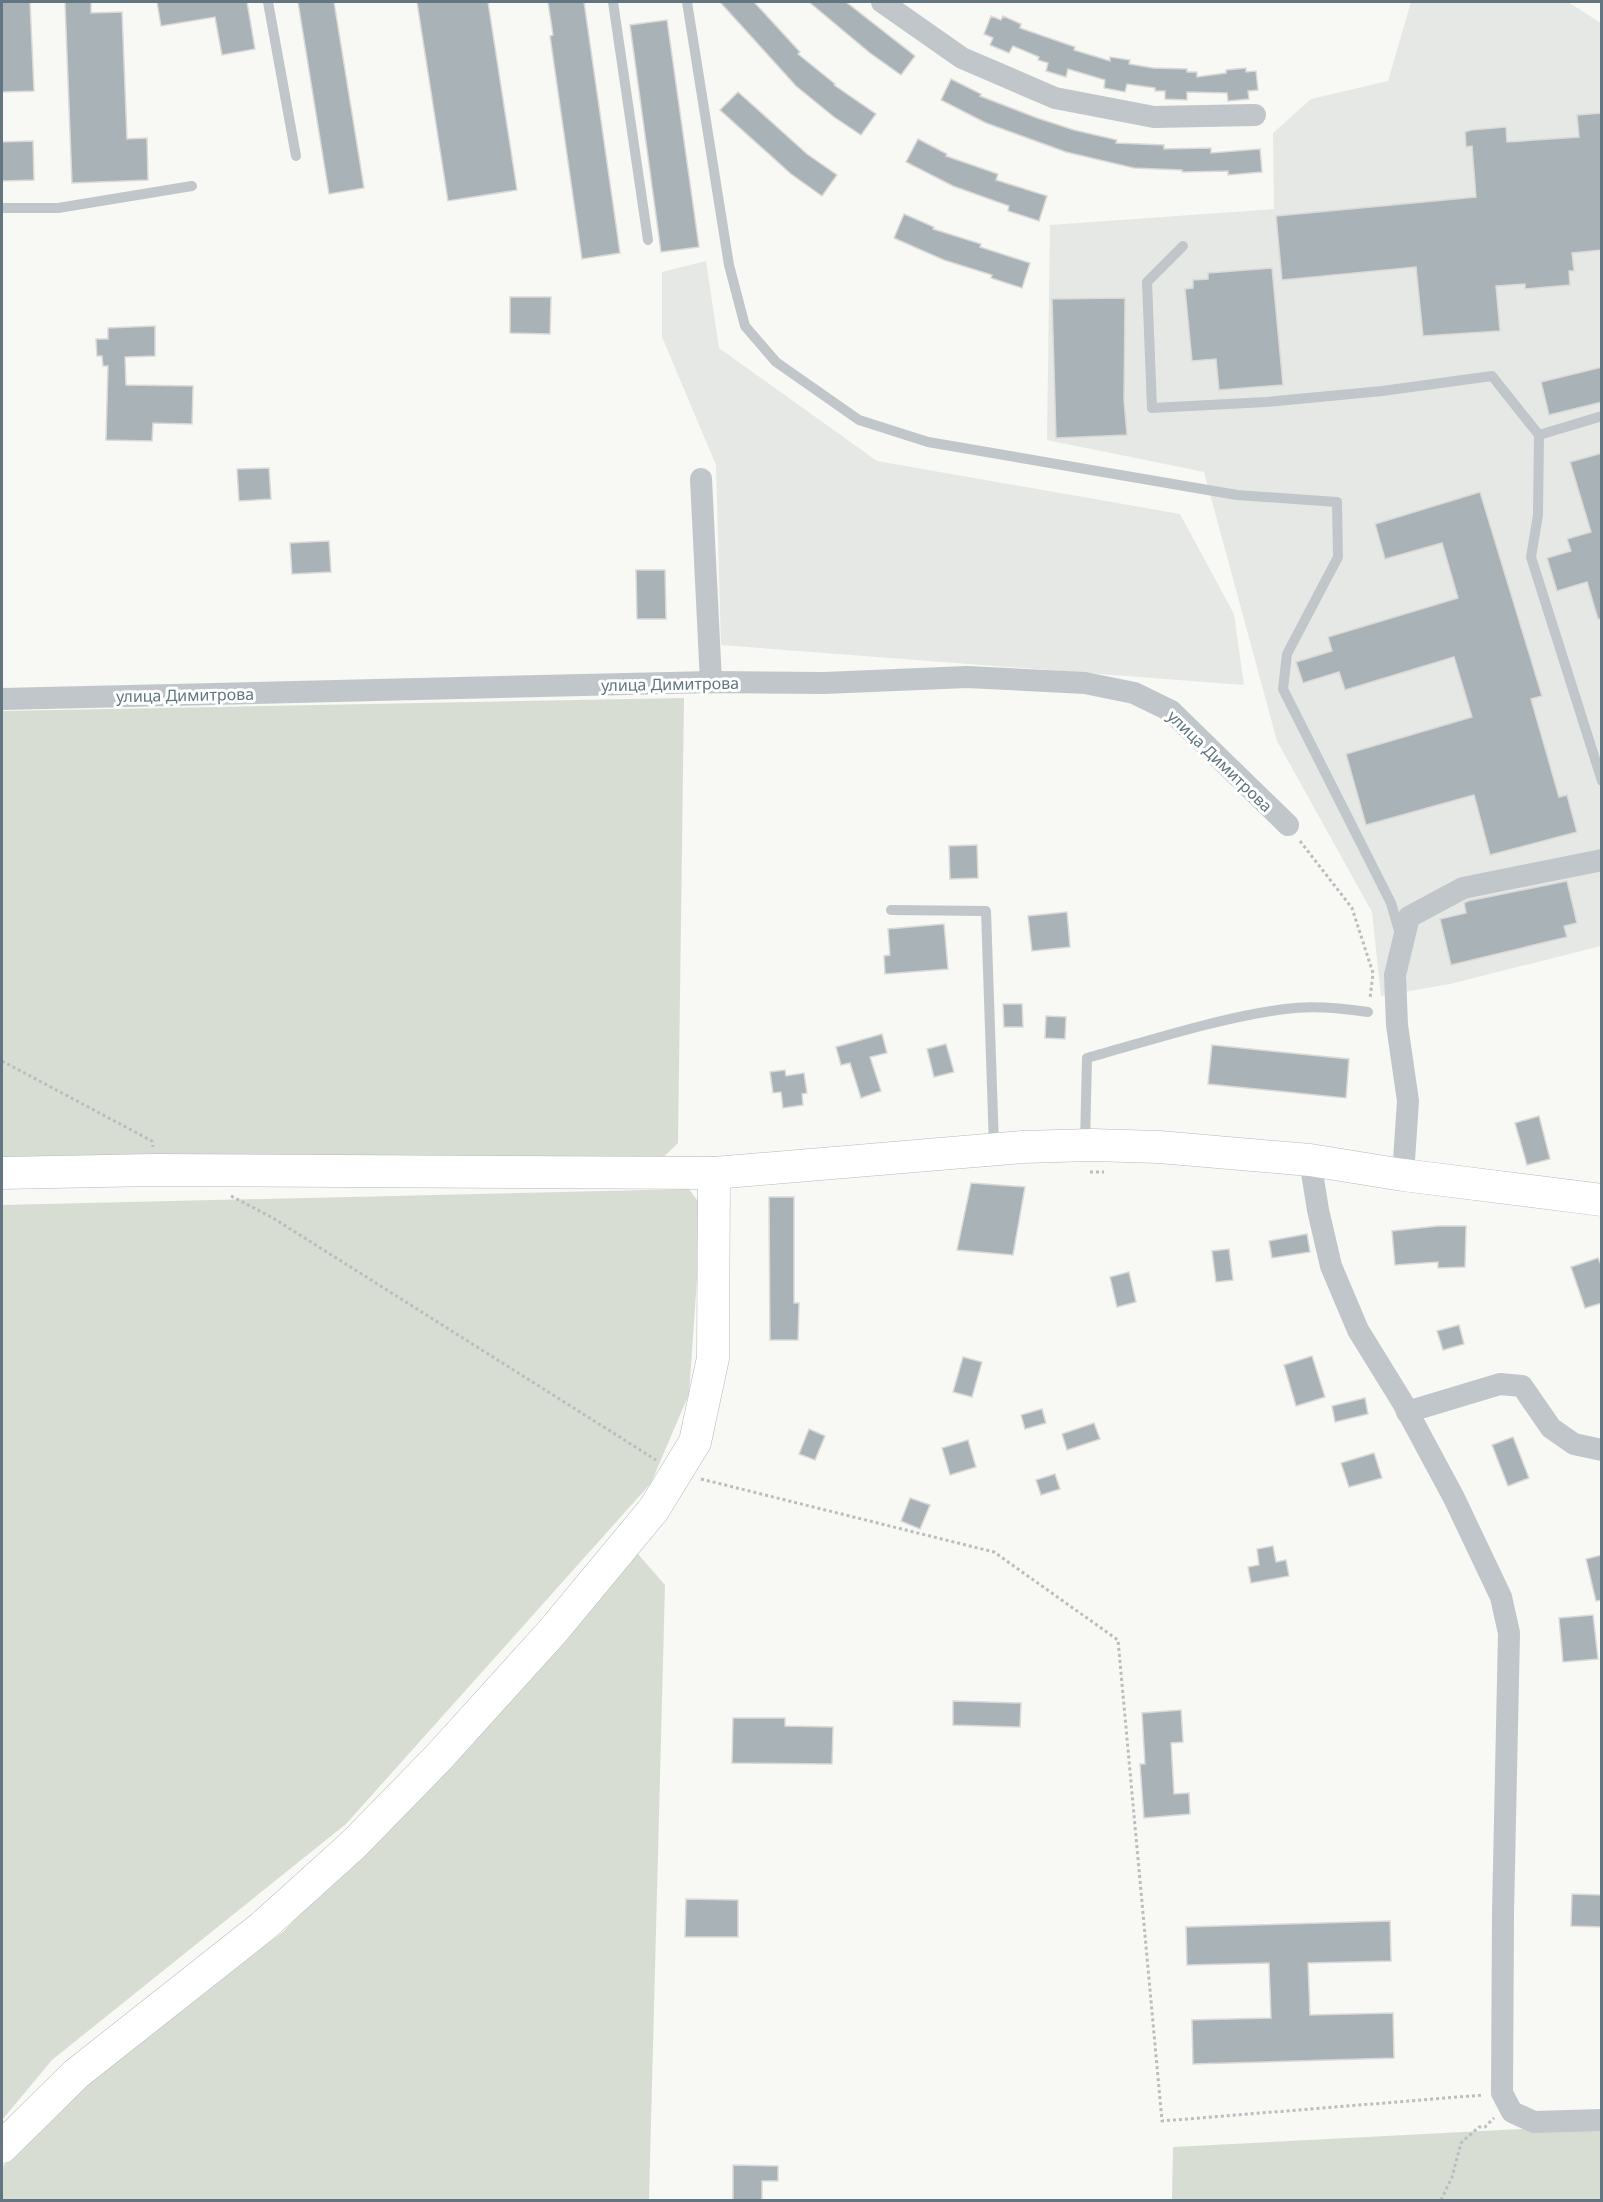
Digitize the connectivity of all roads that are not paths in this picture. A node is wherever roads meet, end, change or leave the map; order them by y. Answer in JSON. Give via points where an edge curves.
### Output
{"nodes":[{"id":1,"x":268,"y":2,"type":"edge"},
{"id":2,"x":613,"y":2,"type":"edge"},
{"id":3,"x":687,"y":2,"type":"edge"},
{"id":4,"x":882,"y":2,"type":"edge"},
{"id":5,"x":1255,"y":115,"type":"dead end"},
{"id":6,"x":296,"y":156,"type":"dead end"},
{"id":7,"x":192,"y":186,"type":"dead end"},
{"id":8,"x":2,"y":208,"type":"edge"},
{"id":9,"x":648,"y":240,"type":"dead end"},
{"id":10,"x":1183,"y":246,"type":"dead end"},
{"id":11,"x":1602,"y":416,"type":"edge"},
{"id":12,"x":1539,"y":435,"type":"junction"},
{"id":13,"x":701,"y":479,"type":"dead end"},
{"id":14,"x":711,"y":682,"type":"junction"},
{"id":15,"x":2,"y":699,"type":"edge"},
{"id":16,"x":1602,"y":781,"type":"edge"},
{"id":17,"x":1288,"y":825,"type":"road end"},
{"id":18,"x":1602,"y":860,"type":"edge"},
{"id":19,"x":891,"y":910,"type":"dead end"},
{"id":20,"x":1402,"y":940,"type":"junction"},
{"id":21,"x":1368,"y":1012,"type":"road end"},
{"id":22,"x":994,"y":1149,"type":"junction"},
{"id":23,"x":1087,"y":1159,"type":"junction"},
{"id":24,"x":1310,"y":1160,"type":"junction"},
{"id":25,"x":2,"y":1173,"type":"edge"},
{"id":26,"x":714,"y":1173,"type":"junction"},
{"id":27,"x":1403,"y":1175,"type":"junction"},
{"id":28,"x":1602,"y":1200,"type":"edge"},
{"id":29,"x":1407,"y":1412,"type":"junction"},
{"id":30,"x":1602,"y":1450,"type":"edge"},
{"id":31,"x":1602,"y":2120,"type":"edge"},
{"id":32,"x":2,"y":2147,"type":"edge"}],
"edges":[{"from":1,"to":6,"type":"lane"},
{"from":2,"to":9,"type":"lane"},
{"from":3,"to":20,"type":"lane","via":[[729,265],[745,326],[776,362],[859,420],[928,442],[1237,495],[1337,502],[1338,557],[1287,654],[1283,689],[1391,903]]},
{"from":4,"to":5,"type":"street","via":[[962,58],[1054,98],[1154,117]]},
{"from":7,"to":8,"type":"lane","via":[[58,208]]},
{"from":10,"to":12,"type":"lane","via":[[1147,282],[1152,408],[1289,400],[1492,376]]},
{"from":11,"to":12,"type":"lane"},
{"from":12,"to":16,"type":"lane","via":[[1538,515],[1531,557]]},
{"from":13,"to":14,"type":"street"},
{"from":14,"to":15,"type":"street","name":"улица Димитрова"},
{"from":14,"to":17,"type":"street","name":"улица Димитрова","via":[[824,683],[967,677],[1085,683],[1134,693],[1171,711]]},
{"from":18,"to":20,"type":"street","via":[[1463,888],[1409,916]]},
{"from":19,"to":22,"type":"lane","via":[[986,911]]},
{"from":20,"to":27,"type":"street","via":[[1395,975],[1397,1025],[1408,1101]]},
{"from":21,"to":23,"type":"lane","via":[[1287,1008],[1087,1058]]},
{"from":22,"to":23,"type":"main road"},
{"from":22,"to":26,"type":"main road"},
{"from":23,"to":24,"type":"main road","via":[[1159,1147]]},
{"from":24,"to":27,"type":"main road"},
{"from":24,"to":29,"type":"street","via":[[1331,1266],[1358,1330]]},
{"from":25,"to":26,"type":"main road"},
{"from":26,"to":32,"type":"main road","via":[[713,1358],[695,1442],[654,1509],[553,1631],[354,1844],[262,1927],[76,2074]]},
{"from":27,"to":28,"type":"main road"},
{"from":29,"to":30,"type":"street","via":[[1500,1384],[1522,1386],[1551,1428],[1574,1444]]},
{"from":29,"to":31,"type":"street","via":[[1454,1498],[1500,1597],[1509,1633],[1502,2093],[1512,2112],[1534,2122]]}]}
